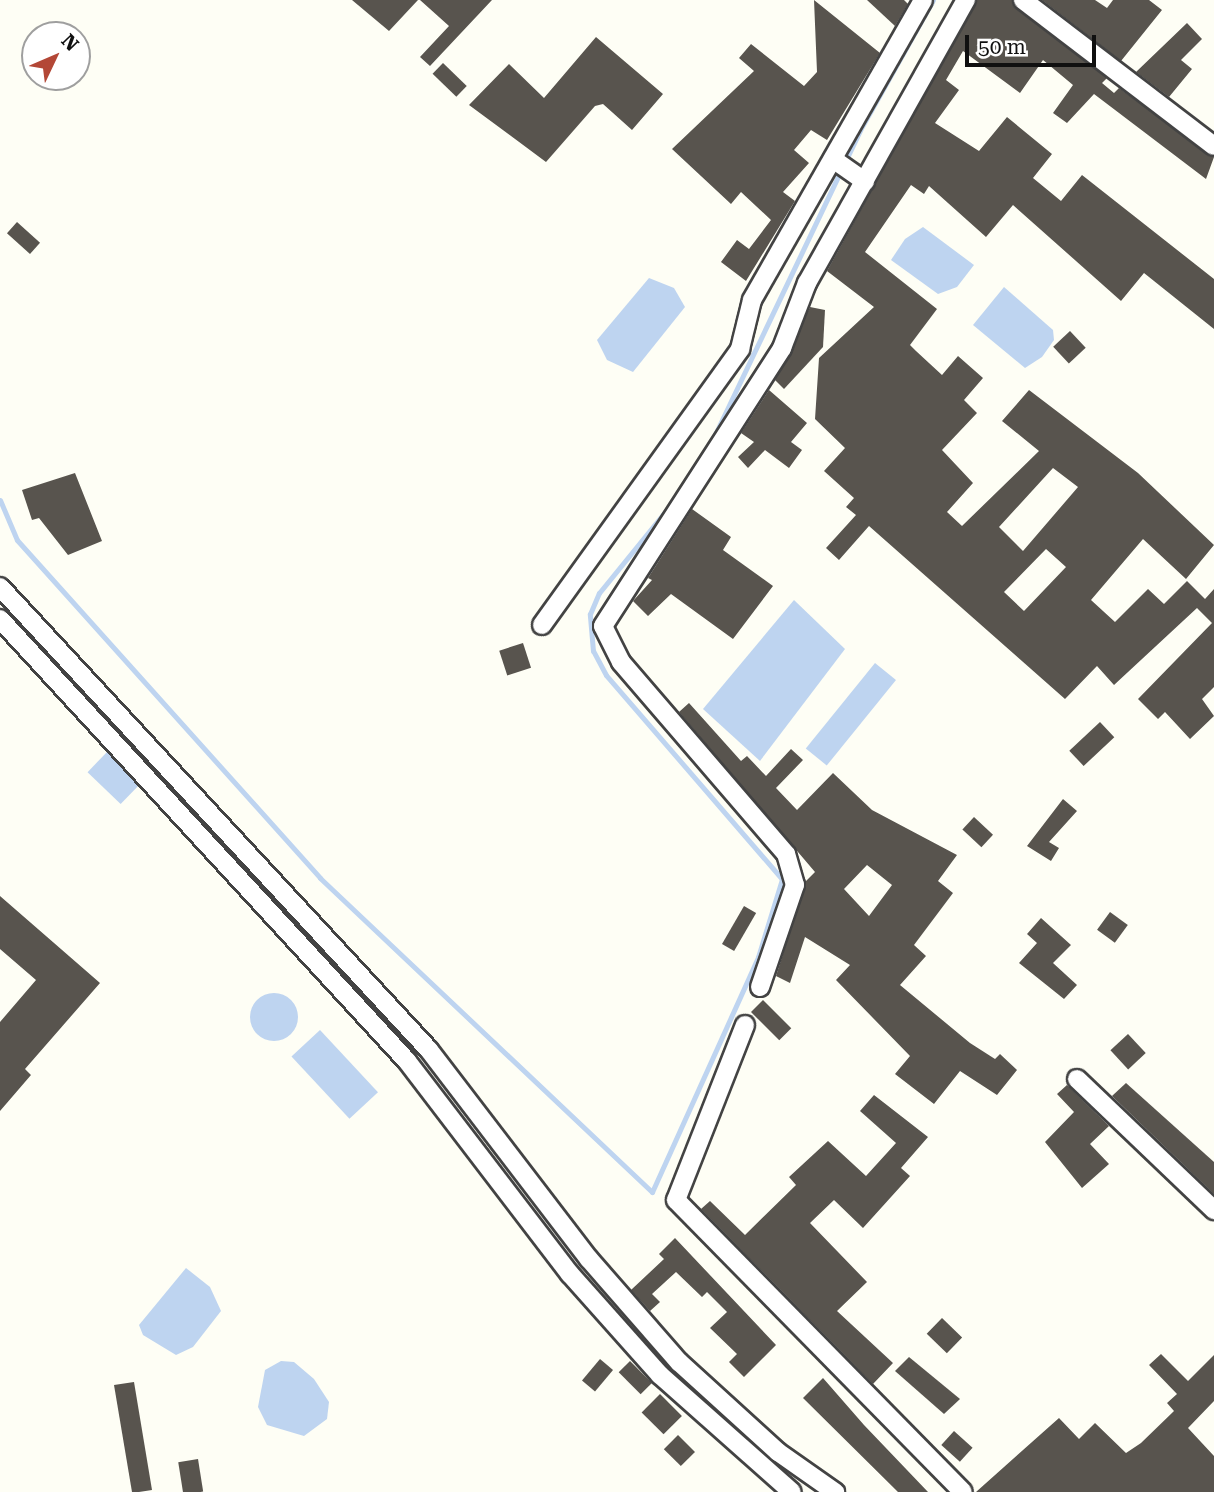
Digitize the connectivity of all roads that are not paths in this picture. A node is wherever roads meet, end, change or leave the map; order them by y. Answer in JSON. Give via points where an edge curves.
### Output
{"nodes":[{"id":1,"x":923,"y":0,"type":"edge"},
{"id":2,"x":966,"y":0,"type":"edge"},
{"id":3,"x":1023,"y":0,"type":"edge"},
{"id":4,"x":1214,"y":146,"type":"edge"},
{"id":5,"x":833,"y":159,"type":"junction"},
{"id":6,"x":865,"y":181,"type":"junction"},
{"id":7,"x":0,"y":587,"type":"edge"},
{"id":8,"x":0,"y":619,"type":"edge"},
{"id":9,"x":542,"y":625,"type":"dead end"},
{"id":10,"x":760,"y":987,"type":"dead end"},
{"id":11,"x":745,"y":1025,"type":"dead end"},
{"id":12,"x":1077,"y":1079,"type":"dead end"},
{"id":13,"x":1214,"y":1210,"type":"edge"},
{"id":14,"x":792,"y":1492,"type":"edge"},
{"id":15,"x":835,"y":1492,"type":"edge"},
{"id":16,"x":963,"y":1492,"type":"edge"}],
"edges":[{"from":1,"to":5,"type":"street"},
{"from":2,"to":6,"type":"street"},
{"from":3,"to":4,"type":"street"},
{"from":5,"to":6,"type":"street"},
{"from":5,"to":9,"type":"street","via":[[752,300],[740,349]]},
{"from":6,"to":10,"type":"street","via":[[807,283],[782,348],[603,626],[621,662],[786,854],[795,885]]},
{"from":7,"to":15,"type":"street","via":[[429,1050],[589,1259],[679,1362],[778,1452]]},
{"from":8,"to":14,"type":"street","via":[[407,1061],[570,1274],[660,1375]]},
{"from":11,"to":16,"type":"street","via":[[676,1200]]},
{"from":12,"to":13,"type":"street"}]}
